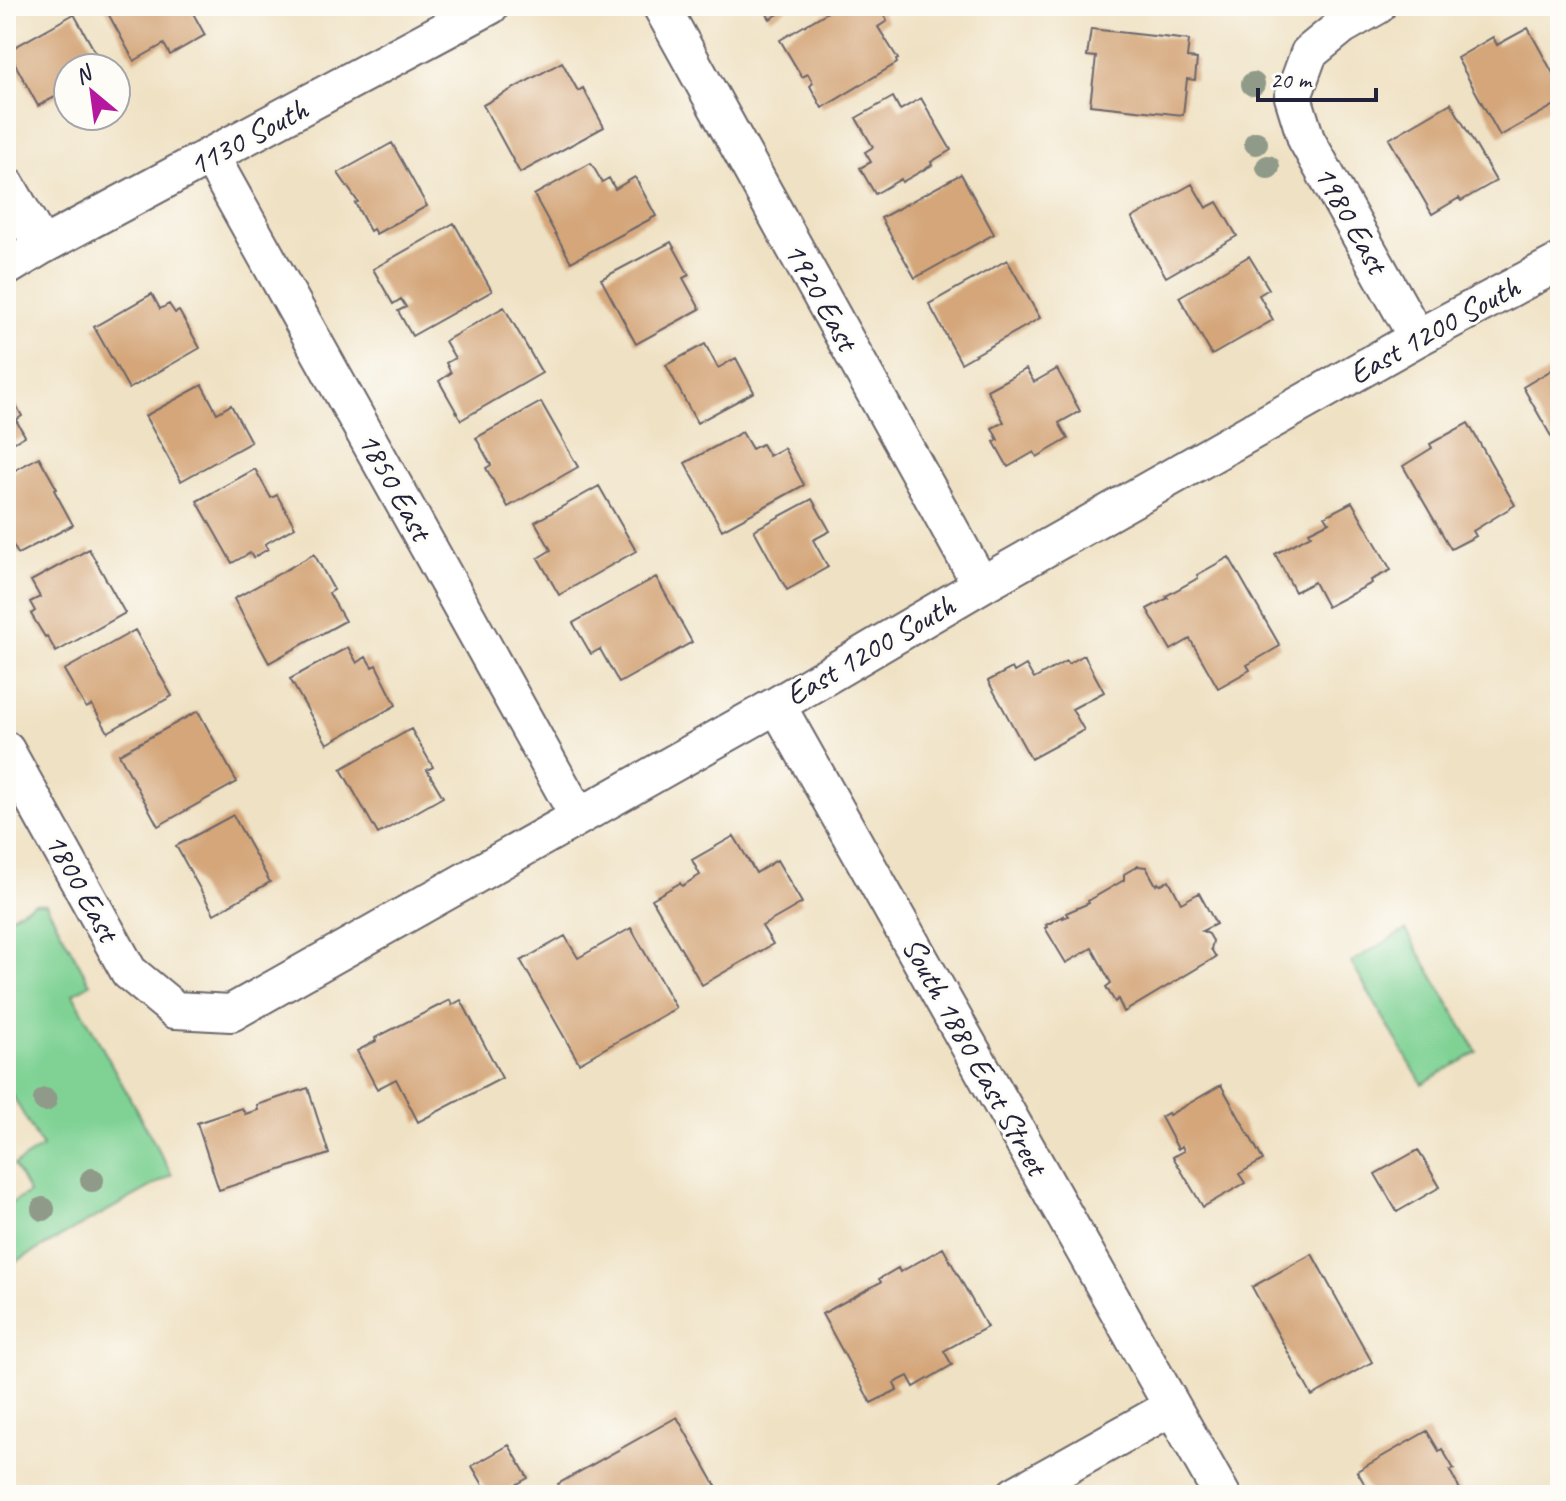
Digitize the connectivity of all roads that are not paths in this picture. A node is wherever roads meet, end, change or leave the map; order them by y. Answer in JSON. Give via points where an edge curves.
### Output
{"nodes":[{"id":1,"x":490,"y":6,"type":"edge"},
{"id":2,"x":661,"y":6,"type":"edge"},
{"id":3,"x":1377,"y":6,"type":"edge"},
{"id":4,"x":211,"y":157,"type":"junction"},
{"id":5,"x":6,"y":184,"type":"edge"},
{"id":6,"x":42,"y":246,"type":"junction"},
{"id":7,"x":1560,"y":262,"type":"edge"},
{"id":8,"x":6,"y":268,"type":"edge"},
{"id":9,"x":1417,"y":338,"type":"junction"},
{"id":10,"x":981,"y":585,"type":"junction"},
{"id":11,"x":777,"y":705,"type":"junction"},
{"id":12,"x":6,"y":750,"type":"edge"},
{"id":13,"x":578,"y":816,"type":"junction"},
{"id":14,"x":175,"y":1010,"type":"joint"},
{"id":15,"x":1172,"y":1407,"type":"junction"},
{"id":16,"x":1015,"y":1495,"type":"edge"},
{"id":17,"x":1222,"y":1495,"type":"edge"}],
"edges":[{"from":1,"to":4,"type":"street","name":"1130 South"},
{"from":2,"to":10,"type":"street","name":"1920 East"},
{"from":3,"to":9,"type":"street","name":"1980 East","via":[[1309,53],[1293,97],[1306,139]]},
{"from":4,"to":6,"type":"street","name":"1130 South"},
{"from":4,"to":13,"type":"street","name":"1850 East"},
{"from":5,"to":6,"type":"street"},
{"from":6,"to":8,"type":"street","name":"1130 South"},
{"from":7,"to":9,"type":"street","name":"East 1200 South"},
{"from":9,"to":10,"type":"street","name":"East 1200 South"},
{"from":10,"to":11,"type":"street","name":"East 1200 South"},
{"from":11,"to":13,"type":"street","name":"East 1200 South"},
{"from":11,"to":15,"type":"street","name":"South 1880 East Street"},
{"from":12,"to":14,"type":"street","name":"1800 East","via":[[129,972]]},
{"from":13,"to":14,"type":"street","name":"East 1200 South","via":[[231,1013]]},
{"from":15,"to":16,"type":"street"},
{"from":15,"to":17,"type":"street","name":"South 1880 East Street"}]}
